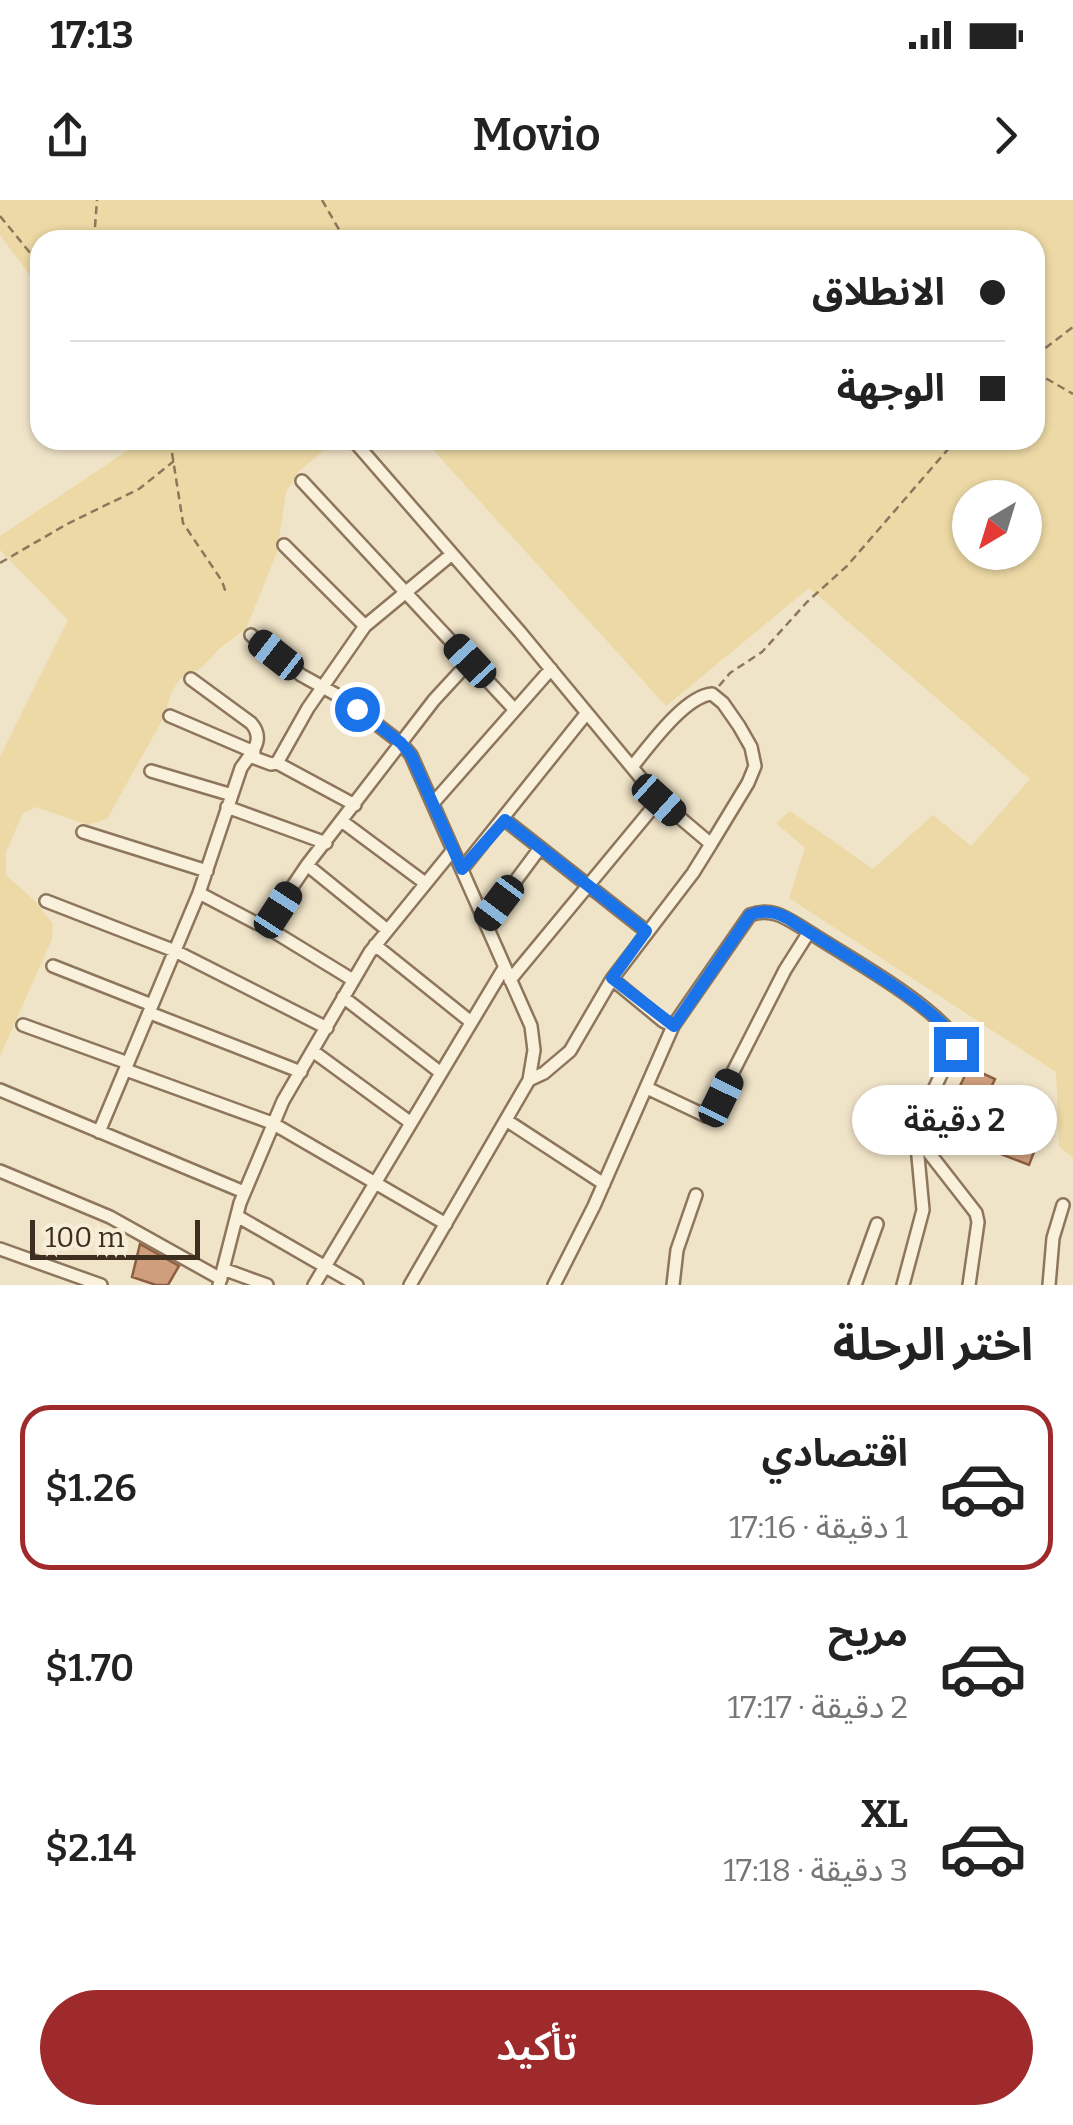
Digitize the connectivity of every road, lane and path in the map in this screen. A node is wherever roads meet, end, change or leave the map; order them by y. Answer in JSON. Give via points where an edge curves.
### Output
{"nodes":[{"id":1,"x":97,"y":200,"type":"edge"},
{"id":2,"x":322,"y":200,"type":"edge"},
{"id":3,"x":0,"y":216,"type":"edge"},
{"id":4,"x":95,"y":230,"type":"edge"},
{"id":5,"x":339,"y":230,"type":"edge"},
{"id":6,"x":30,"y":253,"type":"edge"},
{"id":7,"x":1073,"y":327,"type":"edge"},
{"id":8,"x":1045,"y":348,"type":"edge"},
{"id":9,"x":1045,"y":378,"type":"edge"},
{"id":10,"x":1073,"y":394,"type":"edge"},
{"id":11,"x":172,"y":450,"type":"edge"},
{"id":12,"x":363,"y":450,"type":"edge"},
{"id":13,"x":947,"y":450,"type":"edge"},
{"id":14,"x":174,"y":460,"type":"junction"},
{"id":15,"x":302,"y":481,"type":"dead end"},
{"id":16,"x":284,"y":546,"type":"dead end"},
{"id":17,"x":452,"y":554,"type":"junction"},
{"id":18,"x":0,"y":563,"type":"edge"},
{"id":19,"x":226,"y":592,"type":"dead end"},
{"id":20,"x":406,"y":593,"type":"junction"},
{"id":21,"x":365,"y":626,"type":"junction"},
{"id":22,"x":251,"y":635,"type":"dead end"},
{"id":23,"x":470,"y":661,"type":"junction"},
{"id":24,"x":551,"y":669,"type":"junction"},
{"id":25,"x":191,"y":679,"type":"dead end"},
{"id":26,"x":324,"y":687,"type":"junction"},
{"id":27,"x":712,"y":694,"type":"junction"},
{"id":28,"x":514,"y":709,"type":"junction"},
{"id":29,"x":586,"y":714,"type":"junction"},
{"id":30,"x":170,"y":716,"type":"dead end"},
{"id":31,"x":401,"y":743,"type":"junction"},
{"id":32,"x":253,"y":754,"type":"junction"},
{"id":33,"x":278,"y":763,"type":"junction"},
{"id":34,"x":632,"y":766,"type":"junction"},
{"id":35,"x":151,"y":771,"type":"dead end"},
{"id":36,"x":659,"y":800,"type":"junction"},
{"id":37,"x":229,"y":801,"type":"junction"},
{"id":38,"x":434,"y":802,"type":"junction"},
{"id":39,"x":355,"y":805,"type":"junction"},
{"id":40,"x":505,"y":820,"type":"junction"},
{"id":41,"x":343,"y":822,"type":"junction"},
{"id":42,"x":84,"y":832,"type":"dead end"},
{"id":43,"x":326,"y":843,"type":"junction"},
{"id":44,"x":711,"y":844,"type":"junction"},
{"id":45,"x":540,"y":848,"type":"junction"},
{"id":46,"x":454,"y":850,"type":"junction"},
{"id":47,"x":307,"y":865,"type":"junction"},
{"id":48,"x":462,"y":869,"type":"junction"},
{"id":49,"x":207,"y":871,"type":"junction"},
{"id":50,"x":425,"y":883,"type":"junction"},
{"id":51,"x":589,"y":886,"type":"junction"},
{"id":52,"x":199,"y":893,"type":"junction"},
{"id":53,"x":46,"y":901,"type":"dead end"},
{"id":54,"x":485,"y":922,"type":"junction"},
{"id":55,"x":263,"y":925,"type":"junction"},
{"id":56,"x":386,"y":929,"type":"junction"},
{"id":57,"x":646,"y":931,"type":"junction"},
{"id":58,"x":809,"y":932,"type":"junction"},
{"id":59,"x":375,"y":945,"type":"junction"},
{"id":60,"x":175,"y":951,"type":"junction"},
{"id":61,"x":54,"y":966,"type":"dead end"},
{"id":62,"x":507,"y":974,"type":"junction"},
{"id":63,"x":612,"y":978,"type":"junction"},
{"id":64,"x":353,"y":980,"type":"junction"},
{"id":65,"x":343,"y":996,"type":"junction"},
{"id":66,"x":151,"y":1009,"type":"junction"},
{"id":67,"x":472,"y":1022,"type":"junction"},
{"id":68,"x":22,"y":1025,"type":"dead end"},
{"id":69,"x":674,"y":1026,"type":"junction"},
{"id":70,"x":327,"y":1028,"type":"junction"},
{"id":71,"x":314,"y":1052,"type":"junction"},
{"id":72,"x":127,"y":1066,"type":"junction"},
{"id":73,"x":301,"y":1072,"type":"junction"},
{"id":74,"x":442,"y":1072,"type":"junction"},
{"id":75,"x":529,"y":1080,"type":"junction"},
{"id":76,"x":647,"y":1088,"type":"junction"},
{"id":77,"x":0,"y":1090,"type":"edge"},
{"id":78,"x":506,"y":1120,"type":"junction"},
{"id":79,"x":411,"y":1122,"type":"junction"},
{"id":80,"x":272,"y":1123,"type":"junction"},
{"id":81,"x":98,"y":1132,"type":"junction"},
{"id":82,"x":916,"y":1135,"type":"junction"},
{"id":83,"x":0,"y":1171,"type":"edge"},
{"id":84,"x":374,"y":1182,"type":"junction"},
{"id":85,"x":604,"y":1184,"type":"junction"},
{"id":86,"x":244,"y":1192,"type":"junction"},
{"id":87,"x":696,"y":1195,"type":"dead end"},
{"id":88,"x":1063,"y":1205,"type":"dead end"},
{"id":89,"x":236,"y":1216,"type":"junction"},
{"id":90,"x":446,"y":1224,"type":"junction"},
{"id":91,"x":877,"y":1224,"type":"dead end"},
{"id":92,"x":0,"y":1249,"type":"edge"},
{"id":93,"x":325,"y":1265,"type":"junction"},
{"id":94,"x":221,"y":1278,"type":"edge"},
{"id":95,"x":101,"y":1285,"type":"edge"},
{"id":96,"x":268,"y":1285,"type":"edge"},
{"id":97,"x":314,"y":1285,"type":"edge"},
{"id":98,"x":358,"y":1285,"type":"edge"},
{"id":99,"x":410,"y":1285,"type":"edge"},
{"id":100,"x":554,"y":1285,"type":"edge"},
{"id":101,"x":673,"y":1285,"type":"edge"},
{"id":102,"x":855,"y":1285,"type":"edge"},
{"id":103,"x":903,"y":1285,"type":"edge"},
{"id":104,"x":969,"y":1285,"type":"edge"},
{"id":105,"x":1049,"y":1285,"type":"edge"}],
"edges":[{"from":1,"to":4,"type":"path"},
{"from":2,"to":5,"type":"path"},
{"from":3,"to":6,"type":"path"},
{"from":7,"to":8,"type":"path"},
{"from":9,"to":10,"type":"path"},
{"from":11,"to":14,"type":"path"},
{"from":12,"to":17,"type":"street"},
{"from":13,"to":27,"type":"path","via":[[847,566]]},
{"from":14,"to":18,"type":"path","via":[[139,489]]},
{"from":14,"to":19,"type":"path","via":[[183,523]]},
{"from":15,"to":20,"type":"street"},
{"from":16,"to":21,"type":"street"},
{"from":17,"to":20,"type":"street"},
{"from":17,"to":24,"type":"street"},
{"from":20,"to":21,"type":"street"},
{"from":20,"to":23,"type":"street"},
{"from":21,"to":26,"type":"street"},
{"from":22,"to":26,"type":"street"},
{"from":23,"to":28,"type":"street"},
{"from":23,"to":31,"type":"street"},
{"from":24,"to":28,"type":"street"},
{"from":24,"to":29,"type":"street"},
{"from":25,"to":32,"type":"street","via":[[256,728]]},
{"from":26,"to":31,"type":"street"},
{"from":26,"to":33,"type":"street"},
{"from":27,"to":34,"type":"street","via":[[686,707]]},
{"from":27,"to":44,"type":"street","via":[[739,726],[755,766]]},
{"from":28,"to":38,"type":"street"},
{"from":29,"to":34,"type":"street"},
{"from":29,"to":40,"type":"street"},
{"from":30,"to":32,"type":"street"},
{"from":31,"to":38,"type":"street"},
{"from":31,"to":39,"type":"street"},
{"from":32,"to":33,"type":"street"},
{"from":32,"to":37,"type":"street"},
{"from":33,"to":39,"type":"street"},
{"from":34,"to":36,"type":"street"},
{"from":35,"to":37,"type":"street"},
{"from":36,"to":44,"type":"street"},
{"from":36,"to":51,"type":"street"},
{"from":37,"to":43,"type":"street"},
{"from":37,"to":49,"type":"street"},
{"from":38,"to":46,"type":"street"},
{"from":39,"to":41,"type":"street"},
{"from":40,"to":45,"type":"street"},
{"from":40,"to":48,"type":"street"},
{"from":41,"to":43,"type":"street"},
{"from":41,"to":50,"type":"street"},
{"from":42,"to":49,"type":"street"},
{"from":43,"to":47,"type":"street"},
{"from":44,"to":57,"type":"street"},
{"from":45,"to":51,"type":"street"},
{"from":45,"to":54,"type":"street"},
{"from":46,"to":48,"type":"street"},
{"from":46,"to":50,"type":"street"},
{"from":47,"to":55,"type":"street"},
{"from":47,"to":56,"type":"street"},
{"from":48,"to":54,"type":"street"},
{"from":49,"to":52,"type":"street"},
{"from":50,"to":56,"type":"street"},
{"from":51,"to":57,"type":"street"},
{"from":51,"to":62,"type":"street"},
{"from":52,"to":55,"type":"street"},
{"from":52,"to":60,"type":"street"},
{"from":53,"to":60,"type":"street"},
{"from":54,"to":62,"type":"street"},
{"from":55,"to":64,"type":"street"},
{"from":56,"to":59,"type":"street"},
{"from":57,"to":63,"type":"street"},
{"from":58,"to":69,"type":"street","via":[[777,913],[750,915]]},
{"from":58,"to":76,"type":"street","via":[[712,1112],[695,1113]]},
{"from":58,"to":82,"type":"street","via":[[887,981],[957,1041]]},
{"from":59,"to":64,"type":"street"},
{"from":59,"to":67,"type":"street"},
{"from":60,"to":66,"type":"street"},
{"from":60,"to":70,"type":"street"},
{"from":61,"to":66,"type":"street"},
{"from":62,"to":67,"type":"street"},
{"from":62,"to":75,"type":"street","via":[[532,1026]]},
{"from":63,"to":69,"type":"street"},
{"from":63,"to":75,"type":"street","via":[[570,1051]]},
{"from":64,"to":65,"type":"street"},
{"from":65,"to":70,"type":"street"},
{"from":65,"to":74,"type":"street"},
{"from":66,"to":72,"type":"street"},
{"from":66,"to":73,"type":"street"},
{"from":67,"to":74,"type":"street"},
{"from":68,"to":72,"type":"street"},
{"from":69,"to":76,"type":"street"},
{"from":70,"to":71,"type":"street"},
{"from":71,"to":73,"type":"street"},
{"from":71,"to":79,"type":"street"},
{"from":72,"to":80,"type":"street"},
{"from":72,"to":81,"type":"street"},
{"from":73,"to":80,"type":"street"},
{"from":74,"to":79,"type":"street"},
{"from":75,"to":78,"type":"street"},
{"from":76,"to":85,"type":"street"},
{"from":77,"to":81,"type":"street"},
{"from":78,"to":85,"type":"street"},
{"from":78,"to":90,"type":"street"},
{"from":79,"to":84,"type":"street"},
{"from":80,"to":84,"type":"street"},
{"from":80,"to":86,"type":"street"},
{"from":81,"to":86,"type":"street"},
{"from":82,"to":103,"type":"street","via":[[922,1210]]},
{"from":82,"to":104,"type":"street","via":[[976,1212]]},
{"from":83,"to":94,"type":"street","via":[[110,1216]]},
{"from":84,"to":90,"type":"street"},
{"from":84,"to":93,"type":"street"},
{"from":85,"to":100,"type":"street"},
{"from":86,"to":89,"type":"street"},
{"from":87,"to":101,"type":"street"},
{"from":88,"to":105,"type":"street"},
{"from":89,"to":93,"type":"street"},
{"from":89,"to":94,"type":"street"},
{"from":90,"to":99,"type":"street"},
{"from":91,"to":102,"type":"street"},
{"from":92,"to":95,"type":"street"},
{"from":93,"to":97,"type":"street"},
{"from":93,"to":98,"type":"street"},
{"from":94,"to":96,"type":"street"}]}
